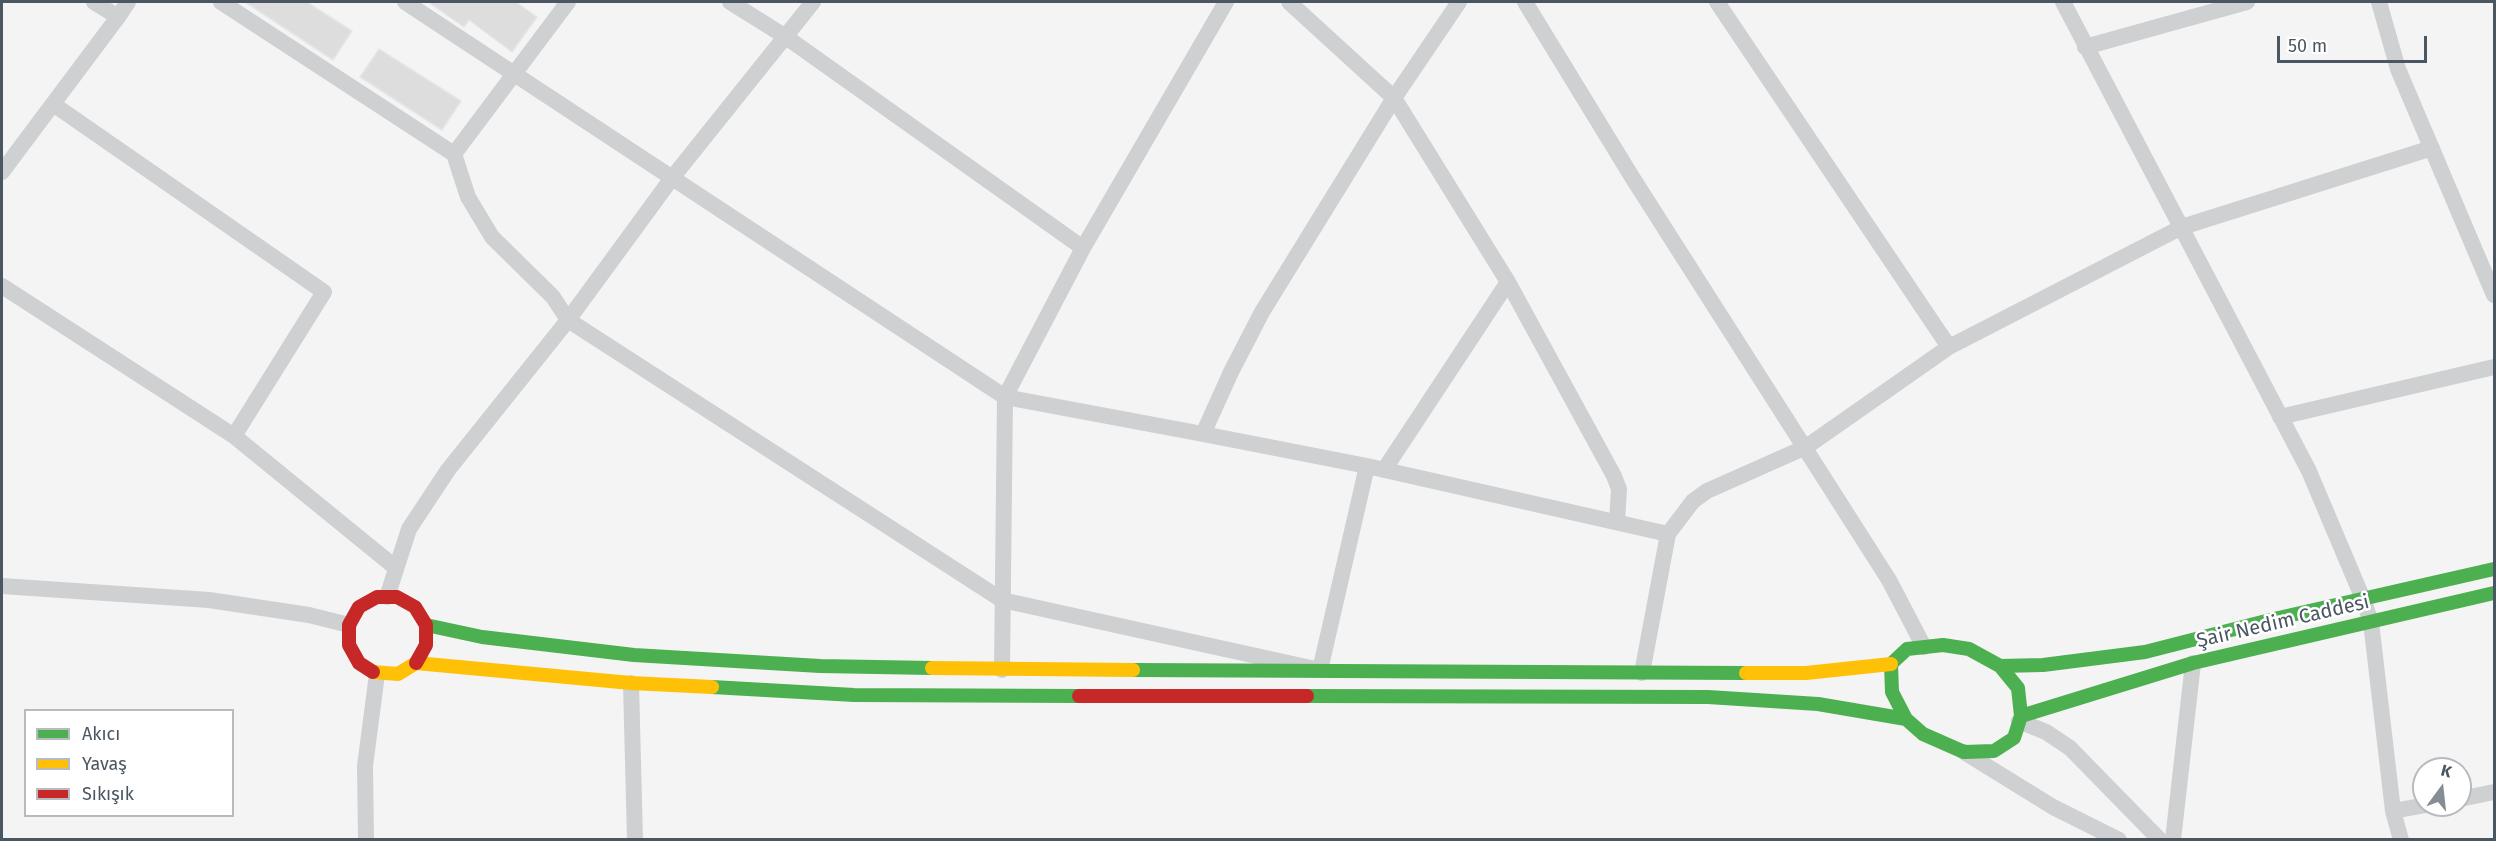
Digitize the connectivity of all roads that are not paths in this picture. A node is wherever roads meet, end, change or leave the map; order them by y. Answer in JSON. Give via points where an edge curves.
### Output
{"nodes":[{"id":1,"x":94,"y":2,"type":"edge"},
{"id":2,"x":128,"y":2,"type":"edge"},
{"id":3,"x":222,"y":2,"type":"edge"},
{"id":4,"x":405,"y":2,"type":"edge"},
{"id":5,"x":568,"y":2,"type":"edge"},
{"id":6,"x":730,"y":2,"type":"edge"},
{"id":7,"x":813,"y":2,"type":"edge"},
{"id":8,"x":1226,"y":2,"type":"edge"},
{"id":9,"x":1289,"y":2,"type":"edge"},
{"id":10,"x":1460,"y":2,"type":"edge"},
{"id":11,"x":1525,"y":2,"type":"edge"},
{"id":12,"x":1717,"y":2,"type":"edge"},
{"id":13,"x":2063,"y":2,"type":"edge"},
{"id":14,"x":2247,"y":2,"type":"edge"},
{"id":15,"x":2379,"y":2,"type":"edge"},
{"id":16,"x":118,"y":17,"type":"junction"},
{"id":17,"x":786,"y":37,"type":"junction"},
{"id":18,"x":2085,"y":47,"type":"junction"},
{"id":19,"x":514,"y":73,"type":"junction"},
{"id":20,"x":1394,"y":98,"type":"junction"},
{"id":21,"x":53,"y":104,"type":"junction"},
{"id":22,"x":2432,"y":148,"type":"junction"},
{"id":23,"x":454,"y":154,"type":"junction"},
{"id":24,"x":2,"y":172,"type":"edge"},
{"id":25,"x":672,"y":178,"type":"junction"},
{"id":26,"x":2182,"y":227,"type":"junction"},
{"id":27,"x":1083,"y":248,"type":"junction"},
{"id":28,"x":1508,"y":282,"type":"junction"},
{"id":29,"x":2,"y":286,"type":"edge"},
{"id":30,"x":2494,"y":295,"type":"edge"},
{"id":31,"x":568,"y":320,"type":"junction"},
{"id":32,"x":1949,"y":347,"type":"junction"},
{"id":33,"x":2494,"y":367,"type":"edge"},
{"id":34,"x":1005,"y":397,"type":"junction"},
{"id":35,"x":2280,"y":417,"type":"junction"},
{"id":36,"x":1203,"y":434,"type":"junction"},
{"id":37,"x":234,"y":436,"type":"junction"},
{"id":38,"x":1806,"y":447,"type":"junction"},
{"id":39,"x":1367,"y":466,"type":"junction"},
{"id":40,"x":1384,"y":470,"type":"junction"},
{"id":41,"x":1617,"y":522,"type":"junction"},
{"id":42,"x":1668,"y":534,"type":"junction"},
{"id":43,"x":396,"y":568,"type":"junction"},
{"id":44,"x":2494,"y":569,"type":"edge"},
{"id":45,"x":2,"y":586,"type":"edge"},
{"id":46,"x":2494,"y":593,"type":"edge"},
{"id":47,"x":387,"y":597,"type":"junction"},
{"id":48,"x":2363,"y":599,"type":"junction"},
{"id":49,"x":1002,"y":600,"type":"junction"},
{"id":50,"x":2371,"y":622,"type":"junction"},
{"id":51,"x":349,"y":625,"type":"junction"},
{"id":52,"x":426,"y":625,"type":"junction"},
{"id":53,"x":1924,"y":647,"type":"junction"},
{"id":54,"x":416,"y":663,"type":"junction"},
{"id":55,"x":2193,"y":663,"type":"junction"},
{"id":56,"x":1891,"y":664,"type":"junction"},
{"id":57,"x":2000,"y":666,"type":"junction"},
{"id":58,"x":1002,"y":670,"type":"junction"},
{"id":59,"x":1320,"y":670,"type":"junction"},
{"id":60,"x":1642,"y":673,"type":"junction"},
{"id":61,"x":377,"y":674,"type":"junction"},
{"id":62,"x":631,"y":683,"type":"junction"},
{"id":63,"x":2020,"y":718,"type":"junction"},
{"id":64,"x":1906,"y":719,"type":"junction"},
{"id":65,"x":1964,"y":752,"type":"junction"},
{"id":66,"x":2494,"y":792,"type":"edge"},
{"id":67,"x":2472,"y":797,"type":"edge"},
{"id":68,"x":2412,"y":808,"type":"edge"},
{"id":69,"x":2393,"y":811,"type":"junction"},
{"id":70,"x":366,"y":840,"type":"edge"},
{"id":71,"x":634,"y":840,"type":"edge"},
{"id":72,"x":2119,"y":840,"type":"edge"},
{"id":73,"x":2160,"y":840,"type":"edge"},
{"id":74,"x":2173,"y":840,"type":"edge"},
{"id":75,"x":2401,"y":840,"type":"edge"}],
"edges":[{"from":1,"to":16,"type":"street"},
{"from":2,"to":16,"type":"street"},
{"from":3,"to":23,"type":"street"},
{"from":4,"to":19,"type":"street"},
{"from":5,"to":19,"type":"street"},
{"from":6,"to":17,"type":"street"},
{"from":7,"to":17,"type":"street"},
{"from":8,"to":27,"type":"street"},
{"from":9,"to":20,"type":"street"},
{"from":10,"to":20,"type":"street"},
{"from":11,"to":38,"type":"street"},
{"from":12,"to":32,"type":"street"},
{"from":13,"to":18,"type":"street"},
{"from":14,"to":18,"type":"street"},
{"from":15,"to":22,"type":"street","via":[[2398,69]]},
{"from":16,"to":21,"type":"street"},
{"from":17,"to":25,"type":"street"},
{"from":17,"to":27,"type":"street"},
{"from":18,"to":26,"type":"street"},
{"from":19,"to":23,"type":"street"},
{"from":19,"to":25,"type":"street"},
{"from":20,"to":28,"type":"street"},
{"from":20,"to":36,"type":"street","via":[[1262,312]]},
{"from":21,"to":24,"type":"street"},
{"from":21,"to":37,"type":"street","via":[[324,292]]},
{"from":22,"to":26,"type":"street"},
{"from":22,"to":30,"type":"street"},
{"from":23,"to":31,"type":"street","via":[[468,197],[492,237],[553,297]]},
{"from":25,"to":31,"type":"street"},
{"from":25,"to":34,"type":"street"},
{"from":26,"to":32,"type":"street"},
{"from":26,"to":35,"type":"street"},
{"from":27,"to":34,"type":"street"},
{"from":28,"to":40,"type":"street"},
{"from":28,"to":41,"type":"street","via":[[1614,476],[1619,489]]},
{"from":29,"to":37,"type":"street"},
{"from":31,"to":43,"type":"street","via":[[448,470],[409,529]]},
{"from":31,"to":49,"type":"street"},
{"from":32,"to":38,"type":"street"},
{"from":33,"to":35,"type":"street"},
{"from":34,"to":36,"type":"street"},
{"from":34,"to":49,"type":"street"},
{"from":35,"to":48,"type":"street","via":[[2309,471]]},
{"from":36,"to":39,"type":"street"},
{"from":37,"to":43,"type":"street"},
{"from":38,"to":42,"type":"street","via":[[1707,491],[1680,515]]},
{"from":38,"to":53,"type":"street","via":[[1889,580]]},
{"from":39,"to":40,"type":"street"},
{"from":39,"to":59,"type":"street"},
{"from":40,"to":41,"type":"street"},
{"from":41,"to":42,"type":"street"},
{"from":42,"to":60,"type":"street"},
{"from":43,"to":47,"type":"street"},
{"from":44,"to":48,"type":"street"},
{"from":45,"to":51,"type":"street","via":[[209,600]]},
{"from":46,"to":50,"type":"street","name":"Şair Nedim Caddesi"},
{"from":47,"to":51,"type":"street","via":[[377,597],[359,607]]},
{"from":47,"to":52,"type":"street","via":[[398,597],[416,607]]},
{"from":48,"to":50,"type":"street"},
{"from":48,"to":57,"type":"street","via":[[2145,652],[2043,665]]},
{"from":49,"to":58,"type":"street"},
{"from":49,"to":59,"type":"street"},
{"from":50,"to":55,"type":"street","name":"Şair Nedim Caddesi"},
{"from":50,"to":69,"type":"street"},
{"from":51,"to":61,"type":"street","via":[[349,645],[359,663]]},
{"from":52,"to":54,"type":"street","via":[[426,645]]},
{"from":52,"to":58,"type":"street","via":[[482,637],[634,655],[820,666]]},
{"from":53,"to":56,"type":"street","via":[[1907,649]]},
{"from":53,"to":57,"type":"street","via":[[1970,649]]},
{"from":54,"to":61,"type":"street","via":[[398,674]]},
{"from":54,"to":62,"type":"street"},
{"from":55,"to":63,"type":"street","name":"Şair Nedim Caddesi","via":[[2082,695]]},
{"from":55,"to":74,"type":"street"},
{"from":56,"to":60,"type":"street","via":[[1806,673]]},
{"from":56,"to":64,"type":"street","via":[[1892,692]]},
{"from":57,"to":63,"type":"street","via":[[2018,688]]},
{"from":58,"to":59,"type":"street"},
{"from":59,"to":60,"type":"street"},
{"from":61,"to":70,"type":"street","via":[[365,766]]},
{"from":62,"to":64,"type":"street","via":[[854,695],[1708,697],[1818,704]]},
{"from":62,"to":71,"type":"street"},
{"from":63,"to":65,"type":"street","via":[[2014,738],[1994,751]]},
{"from":63,"to":73,"type":"street","via":[[2070,748]]},
{"from":64,"to":65,"type":"street","via":[[1923,734]]},
{"from":65,"to":72,"type":"street","via":[[2053,807]]},
{"from":66,"to":67,"type":"street"},
{"from":68,"to":69,"type":"street"},
{"from":69,"to":75,"type":"street"}]}
